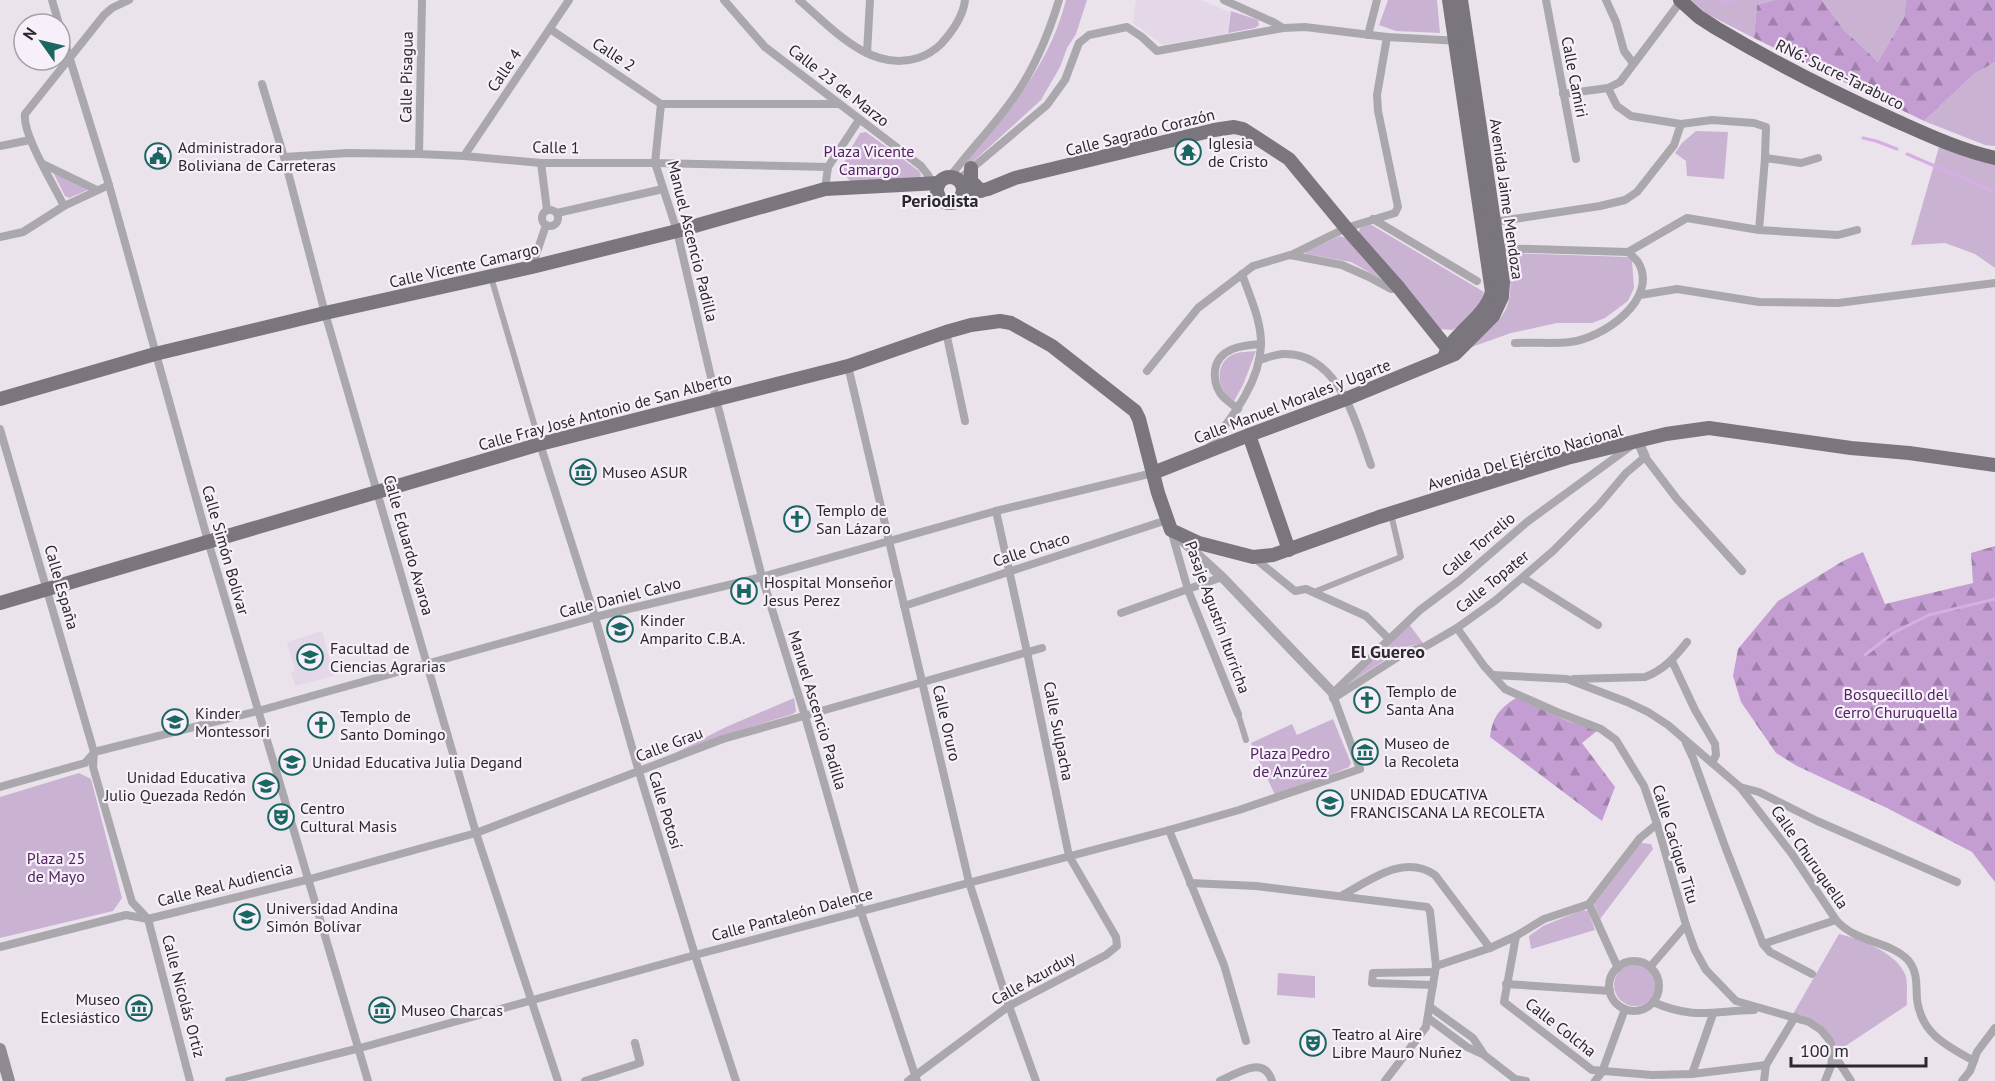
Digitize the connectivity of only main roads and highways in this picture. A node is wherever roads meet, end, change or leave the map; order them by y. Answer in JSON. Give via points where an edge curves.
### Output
{"nodes":[{"id":1,"x":1449,"y":0,"type":"edge"},
{"id":2,"x":1461,"y":0,"type":"edge"},
{"id":3,"x":1681,"y":0,"type":"edge"},
{"id":4,"x":1460,"y":41,"type":"junction"},
{"id":5,"x":1995,"y":158,"type":"edge"},
{"id":6,"x":970,"y":168,"type":"road end"},
{"id":7,"x":943,"y":183,"type":"junction"},
{"id":8,"x":981,"y":191,"type":"junction"},
{"id":9,"x":962,"y":195,"type":"junction"},
{"id":10,"x":1445,"y":354,"type":"junction"},
{"id":11,"x":0,"y":399,"type":"edge"},
{"id":12,"x":1249,"y":435,"type":"junction"},
{"id":13,"x":1995,"y":465,"type":"edge"},
{"id":14,"x":1153,"y":473,"type":"junction"},
{"id":15,"x":1289,"y":550,"type":"junction"},
{"id":16,"x":0,"y":603,"type":"edge"},
{"id":17,"x":0,"y":1049,"type":"edge"},
{"id":18,"x":9,"y":1081,"type":"edge"}],
"edges":[{"from":1,"to":4,"type":"main road","name":"Avenida Jaime Mendoza"},
{"from":2,"to":4,"type":"main road","name":"Avenida Jaime Mendoza"},
{"from":3,"to":5,"type":"highway","name":"RN6: Sucre-Tarabuco","via":[[1716,28],[1824,88],[1937,139]]},
{"from":4,"to":10,"type":"main road","name":"Avenida Jaime Mendoza","via":[[1492,292],[1482,313]]},
{"from":4,"to":10,"type":"main road","name":"Avenida Jaime Mendoza","via":[[1503,290],[1497,309],[1486,324],[1455,354]]},
{"from":6,"to":8,"type":"main road","via":[[971,181]]},
{"from":7,"to":9,"type":"main road","via":[[963,186]]},
{"from":7,"to":9,"type":"main road","name":"Calle Sagrado Corazón","via":[[941,199],[949,203]]},
{"from":7,"to":11,"type":"main road","name":"Calle Vicente Camargo","via":[[825,189],[532,267],[155,354]]},
{"from":8,"to":9,"type":"main road","name":"Calle Sagrado Corazón"},
{"from":8,"to":10,"type":"main road","name":"Calle Sagrado Corazón","via":[[1015,178],[1234,127],[1289,159],[1399,288]]},
{"from":10,"to":12,"type":"main road","name":"Calle Manuel Morales y Ugarte","via":[[1346,399]]},
{"from":12,"to":14,"type":"main road","name":"Calle Manuel Morales y Ugarte"},
{"from":12,"to":15,"type":"main road"},
{"from":13,"to":15,"type":"main road","name":"Avenida Del Ejército Nacional","via":[[1708,428],[1567,458]]},
{"from":14,"to":15,"type":"main road","name":"Avenida Del Ejército Nacional","via":[[1169,525],[1199,543],[1253,557]]},
{"from":14,"to":16,"type":"main road","name":"Calle Fray José Antonio de San Alberto","via":[[1135,411],[1052,346],[1000,321],[946,332],[848,366],[540,444]]},
{"from":17,"to":18,"type":"main road"}]}
